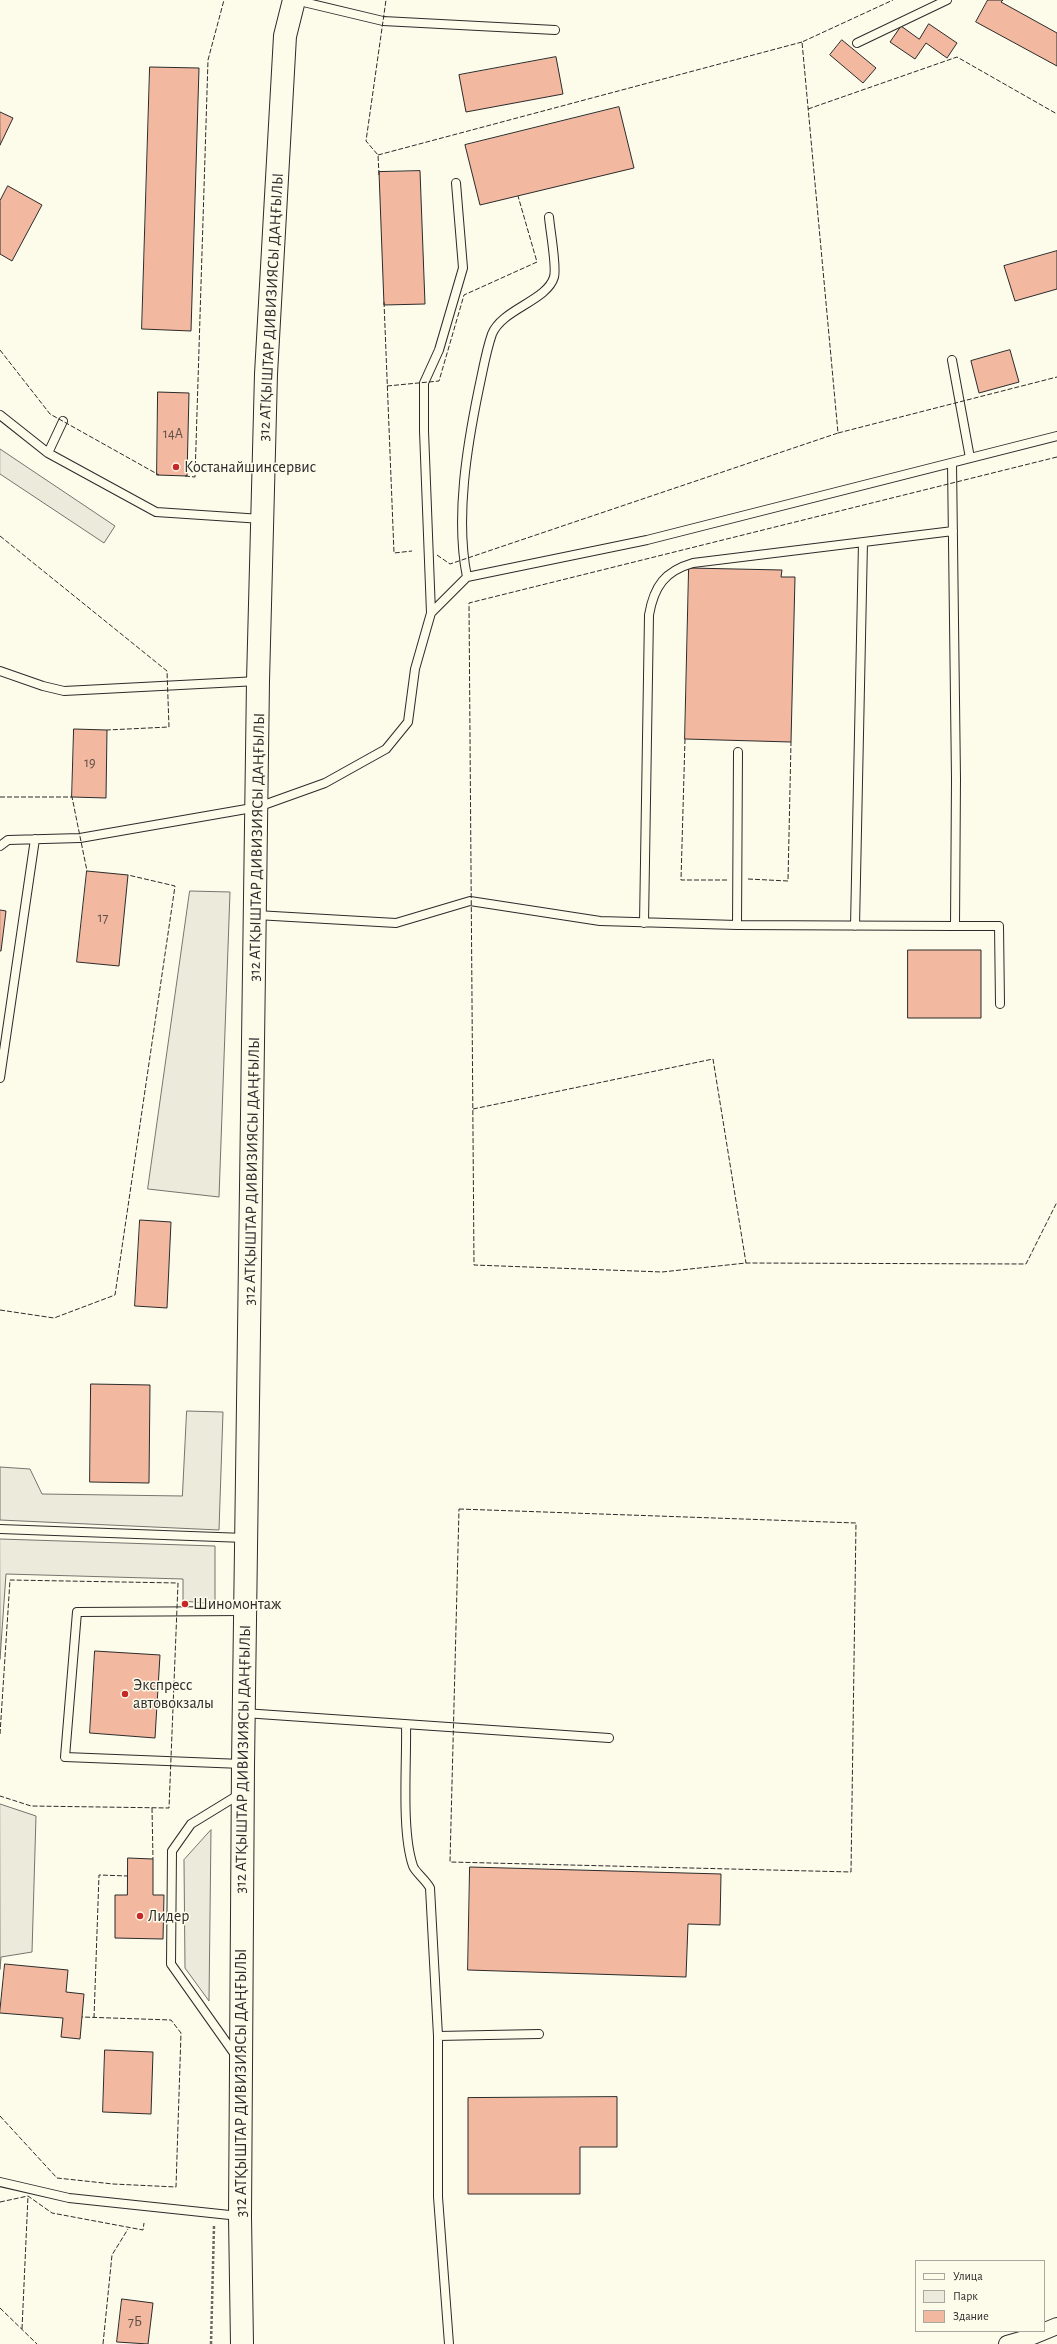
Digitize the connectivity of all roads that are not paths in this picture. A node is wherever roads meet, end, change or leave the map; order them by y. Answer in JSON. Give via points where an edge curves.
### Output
{"nodes":[{"id":1,"x":295,"y":0,"type":"edge"},
{"id":2,"x":947,"y":0,"type":"edge"},
{"id":3,"x":555,"y":30,"type":"dead end"},
{"id":4,"x":857,"y":43,"type":"dead end"},
{"id":5,"x":456,"y":183,"type":"dead end"},
{"id":6,"x":549,"y":217,"type":"dead end"},
{"id":7,"x":952,"y":360,"type":"dead end"},
{"id":8,"x":0,"y":415,"type":"edge"},
{"id":9,"x":63,"y":421,"type":"dead end"},
{"id":10,"x":1057,"y":436,"type":"edge"},
{"id":11,"x":48,"y":453,"type":"junction"},
{"id":12,"x":970,"y":458,"type":"junction"},
{"id":13,"x":952,"y":463,"type":"junction"},
{"id":14,"x":263,"y":519,"type":"junction"},
{"id":15,"x":953,"y":531,"type":"junction"},
{"id":16,"x":863,"y":542,"type":"junction"},
{"id":17,"x":467,"y":578,"type":"junction"},
{"id":18,"x":431,"y":613,"type":"junction"},
{"id":19,"x":0,"y":671,"type":"edge"},
{"id":20,"x":258,"y":681,"type":"junction"},
{"id":21,"x":738,"y":752,"type":"dead end"},
{"id":22,"x":258,"y":807,"type":"junction"},
{"id":23,"x":35,"y":839,"type":"junction"},
{"id":24,"x":0,"y":846,"type":"edge"},
{"id":25,"x":256,"y":915,"type":"junction"},
{"id":26,"x":644,"y":922,"type":"junction"},
{"id":27,"x":737,"y":925,"type":"junction"},
{"id":28,"x":855,"y":926,"type":"junction"},
{"id":29,"x":955,"y":926,"type":"junction"},
{"id":30,"x":1000,"y":1004,"type":"dead end"},
{"id":31,"x":0,"y":1078,"type":"edge"},
{"id":32,"x":0,"y":1529,"type":"edge"},
{"id":33,"x":246,"y":1538,"type":"junction"},
{"id":34,"x":245,"y":1612,"type":"junction"},
{"id":35,"x":243,"y":1713,"type":"junction"},
{"id":36,"x":406,"y":1725,"type":"junction"},
{"id":37,"x":610,"y":1738,"type":"dead end"},
{"id":38,"x":243,"y":1764,"type":"junction"},
{"id":39,"x":243,"y":1792,"type":"junction"},
{"id":40,"x":540,"y":2034,"type":"dead end"},
{"id":41,"x":438,"y":2036,"type":"junction"},
{"id":42,"x":241,"y":2063,"type":"junction"},
{"id":43,"x":0,"y":2182,"type":"edge"},
{"id":44,"x":240,"y":2216,"type":"junction"},
{"id":45,"x":1057,"y":2326,"type":"edge"},
{"id":46,"x":1045,"y":2331,"type":"edge"},
{"id":47,"x":1042,"y":2332,"type":"edge"},
{"id":48,"x":242,"y":2344,"type":"edge"},
{"id":49,"x":449,"y":2344,"type":"edge"},
{"id":50,"x":1007,"y":2344,"type":"edge"}],
"edges":[{"from":1,"to":3,"type":"lane","via":[[383,21]]},
{"from":1,"to":14,"type":"highway","name":"312 АТҚЫШТАР ДИВИЗИЯСЫ ДАҢҒЫЛЫ","via":[[285,44],[266,374]]},
{"from":2,"to":4,"type":"lane"},
{"from":5,"to":18,"type":"lane","via":[[463,268],[439,350],[424,383]]},
{"from":6,"to":17,"type":"lane","via":[[554,276],[546,289],[504,318],[493,333],[486,358],[473,417],[464,488],[463,559]]},
{"from":7,"to":12,"type":"lane"},
{"from":8,"to":11,"type":"lane"},
{"from":9,"to":11,"type":"lane"},
{"from":10,"to":12,"type":"lane"},
{"from":11,"to":14,"type":"lane","via":[[156,512]]},
{"from":12,"to":13,"type":"lane"},
{"from":13,"to":15,"type":"lane"},
{"from":13,"to":17,"type":"lane","via":[[648,540]]},
{"from":14,"to":20,"type":"highway","name":"312 АТҚЫШТАР ДИВИЗИЯСЫ ДАҢҒЫЛЫ"},
{"from":15,"to":16,"type":"lane"},
{"from":15,"to":29,"type":"lane"},
{"from":16,"to":26,"type":"lane","via":[[692,563],[677,568],[666,576],[657,588],[649,615]]},
{"from":16,"to":28,"type":"lane"},
{"from":17,"to":18,"type":"lane"},
{"from":18,"to":22,"type":"lane","via":[[415,669],[408,722],[386,749],[325,783]]},
{"from":19,"to":20,"type":"lane","via":[[64,691]]},
{"from":20,"to":22,"type":"highway","name":"312 АТҚЫШТАР ДИВИЗИЯСЫ ДАҢҒЫЛЫ"},
{"from":21,"to":27,"type":"lane"},
{"from":22,"to":23,"type":"lane","via":[[80,838]]},
{"from":22,"to":25,"type":"highway","name":"312 АТҚЫШТАР ДИВИЗИЯСЫ ДАҢҒЫЛЫ"},
{"from":23,"to":24,"type":"lane","via":[[8,840]]},
{"from":23,"to":31,"type":"lane"},
{"from":25,"to":26,"type":"lane","via":[[396,923],[470,901],[600,921]]},
{"from":25,"to":33,"type":"highway","name":"312 АТҚЫШТАР ДИВИЗИЯСЫ ДАҢҒЫЛЫ"},
{"from":26,"to":27,"type":"lane"},
{"from":27,"to":28,"type":"lane"},
{"from":28,"to":29,"type":"lane"},
{"from":29,"to":30,"type":"lane","via":[[999,926]]},
{"from":32,"to":33,"type":"lane"},
{"from":33,"to":34,"type":"highway","name":"312 АТҚЫШТАР ДИВИЗИЯСЫ ДАҢҒЫЛЫ"},
{"from":34,"to":35,"type":"highway","name":"312 АТҚЫШТАР ДИВИЗИЯСЫ ДАҢҒЫЛЫ"},
{"from":34,"to":38,"type":"lane","via":[[77,1612],[65,1757]]},
{"from":35,"to":36,"type":"lane"},
{"from":35,"to":38,"type":"highway","name":"312 АТҚЫШТАР ДИВИЗИЯСЫ ДАҢҒЫЛЫ"},
{"from":36,"to":37,"type":"lane"},
{"from":36,"to":41,"type":"lane","via":[[407,1833],[413,1868],[425,1879],[430,1888]]},
{"from":38,"to":39,"type":"highway","name":"312 АТҚЫШТАР ДИВИЗИЯСЫ ДАҢҒЫЛЫ"},
{"from":39,"to":42,"type":"highway","name":"312 АТҚЫШТАР ДИВИЗИЯСЫ ДАҢҒЫЛЫ"},
{"from":39,"to":42,"type":"lane","via":[[191,1824],[172,1851],[171,1964]]},
{"from":40,"to":41,"type":"lane"},
{"from":41,"to":49,"type":"lane","via":[[438,2197]]},
{"from":42,"to":44,"type":"highway","name":"312 АТҚЫШТАР ДИВИЗИЯСЫ ДАҢҒЫЛЫ"},
{"from":43,"to":44,"type":"lane","via":[[69,2198]]},
{"from":44,"to":48,"type":"highway","name":"312 АТҚЫШТАР ДИВИЗИЯСЫ ДАҢҒЫЛЫ"},
{"from":45,"to":46,"type":"street"},
{"from":47,"to":50,"type":"street"}]}
